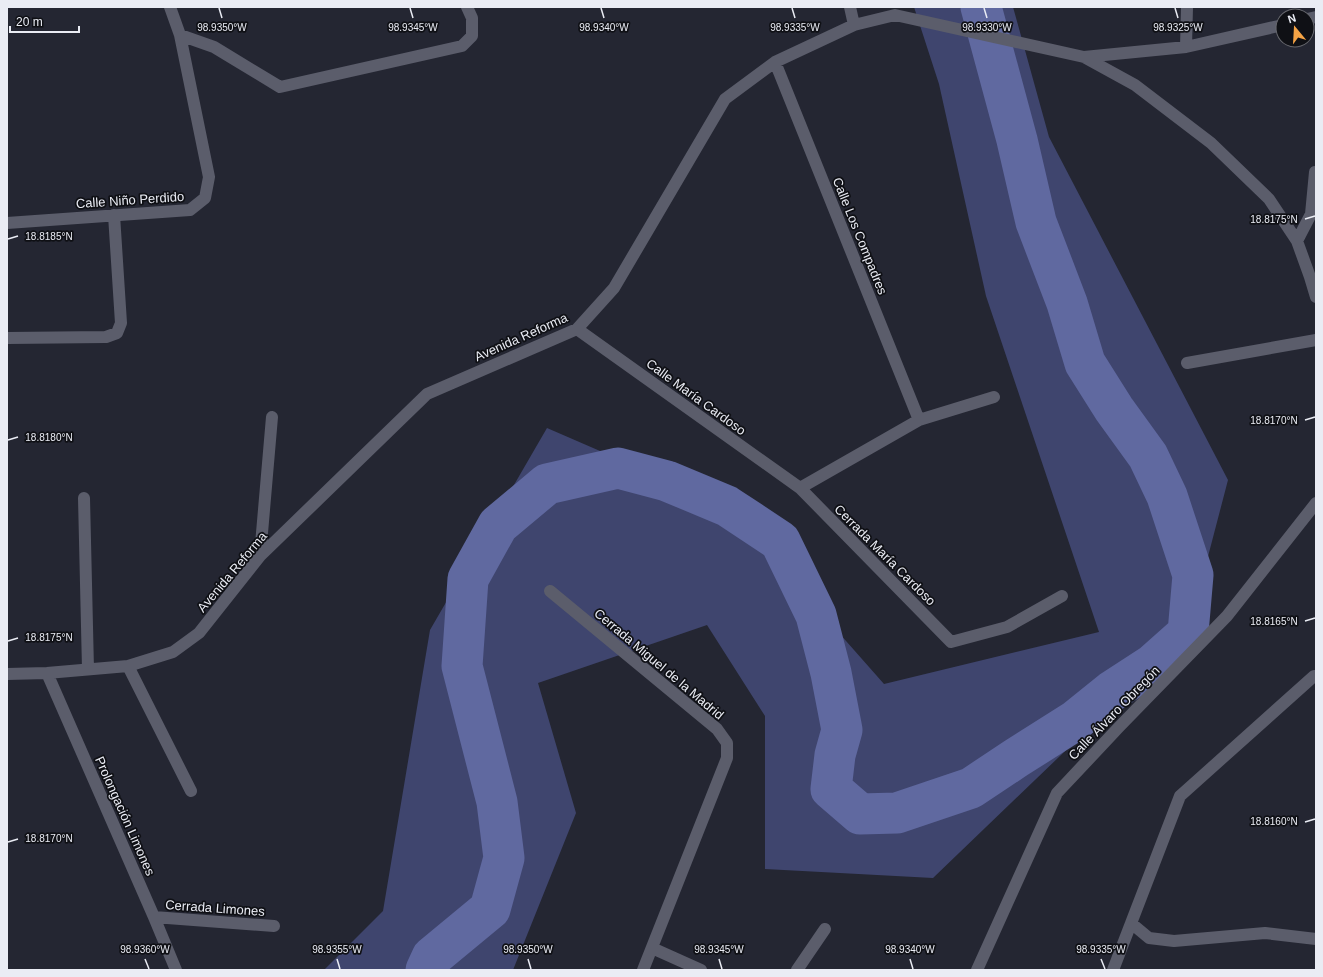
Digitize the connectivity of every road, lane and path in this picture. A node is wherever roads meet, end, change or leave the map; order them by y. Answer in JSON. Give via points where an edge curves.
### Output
{"nodes":[{"id":1,"x":170,"y":7,"type":"edge"},
{"id":2,"x":467,"y":7,"type":"edge"},
{"id":3,"x":850,"y":7,"type":"edge"},
{"id":4,"x":1187,"y":7,"type":"edge"},
{"id":5,"x":894,"y":11,"type":"edge"},
{"id":6,"x":854,"y":25,"type":"junction"},
{"id":7,"x":1275,"y":27,"type":"edge"},
{"id":8,"x":180,"y":35,"type":"junction"},
{"id":9,"x":1186,"y":47,"type":"junction"},
{"id":10,"x":1084,"y":57,"type":"junction"},
{"id":11,"x":775,"y":62,"type":"junction"},
{"id":12,"x":1315,"y":172,"type":"dead end"},
{"id":13,"x":114,"y":216,"type":"junction"},
{"id":14,"x":7,"y":223,"type":"edge"},
{"id":15,"x":1297,"y":241,"type":"junction"},
{"id":16,"x":1313,"y":277,"type":"edge"},
{"id":17,"x":1316,"y":297,"type":"edge"},
{"id":18,"x":577,"y":329,"type":"junction"},
{"id":19,"x":7,"y":338,"type":"edge"},
{"id":20,"x":1316,"y":340,"type":"edge"},
{"id":21,"x":1187,"y":363,"type":"dead end"},
{"id":22,"x":994,"y":397,"type":"dead end"},
{"id":23,"x":272,"y":418,"type":"dead end"},
{"id":24,"x":918,"y":420,"type":"junction"},
{"id":25,"x":800,"y":488,"type":"junction"},
{"id":26,"x":84,"y":498,"type":"dead end"},
{"id":27,"x":1316,"y":503,"type":"edge"},
{"id":28,"x":260,"y":556,"type":"junction"},
{"id":29,"x":550,"y":591,"type":"dead end"},
{"id":30,"x":1062,"y":596,"type":"dead end"},
{"id":31,"x":128,"y":666,"type":"junction"},
{"id":32,"x":88,"y":669,"type":"junction"},
{"id":33,"x":47,"y":673,"type":"junction"},
{"id":34,"x":7,"y":674,"type":"edge"},
{"id":35,"x":1316,"y":676,"type":"edge"},
{"id":36,"x":191,"y":791,"type":"dead end"},
{"id":37,"x":154,"y":917,"type":"junction"},
{"id":38,"x":1131,"y":923,"type":"junction"},
{"id":39,"x":274,"y":926,"type":"dead end"},
{"id":40,"x":825,"y":929,"type":"dead end"},
{"id":41,"x":1316,"y":939,"type":"edge"},
{"id":42,"x":652,"y":948,"type":"junction"},
{"id":43,"x":176,"y":970,"type":"edge"},
{"id":44,"x":643,"y":970,"type":"edge"},
{"id":45,"x":701,"y":970,"type":"edge"},
{"id":46,"x":797,"y":970,"type":"edge"},
{"id":47,"x":977,"y":970,"type":"edge"},
{"id":48,"x":1113,"y":970,"type":"edge"}],
"edges":[{"from":1,"to":8,"type":"street","name":"Calle Niño Perdido"},
{"from":2,"to":8,"type":"street","via":[[472,18],[472,36],[462,46],[280,87],[214,47]]},
{"from":3,"to":6,"type":"street"},
{"from":4,"to":9,"type":"street"},
{"from":5,"to":6,"type":"street","name":"Avenida Reforma"},
{"from":5,"to":10,"type":"street","name":"Avenida Reforma","via":[[962,30]]},
{"from":6,"to":11,"type":"street","name":"Avenida Reforma"},
{"from":7,"to":9,"type":"street"},
{"from":8,"to":13,"type":"street","name":"Calle Niño Perdido","via":[[209,178],[205,198],[190,210]]},
{"from":9,"to":10,"type":"street"},
{"from":10,"to":15,"type":"street","via":[[1135,84],[1211,143],[1269,199]]},
{"from":11,"to":18,"type":"street","name":"Avenida Reforma","via":[[725,99],[614,288]]},
{"from":11,"to":24,"type":"street","name":"Calle Los Compadres"},
{"from":12,"to":15,"type":"street","via":[[1311,214]]},
{"from":13,"to":14,"type":"street","name":"Calle Niño Perdido"},
{"from":13,"to":19,"type":"street","via":[[121,323],[118,333],[106,337]]},
{"from":15,"to":16,"type":"street"},
{"from":16,"to":17,"type":"street"},
{"from":18,"to":25,"type":"street","name":"Calle María Cardoso"},
{"from":18,"to":28,"type":"street","name":"Avenida Reforma","via":[[427,394]]},
{"from":20,"to":21,"type":"street"},
{"from":22,"to":24,"type":"street"},
{"from":23,"to":28,"type":"street"},
{"from":24,"to":25,"type":"street"},
{"from":25,"to":30,"type":"street","name":"Cerrada María Cardoso","via":[[951,642],[1007,627]]},
{"from":26,"to":32,"type":"street"},
{"from":27,"to":47,"type":"street","name":"Calle Álvaro Obregón","via":[[1227,616],[1057,793]]},
{"from":28,"to":31,"type":"street","name":"Avenida Reforma","via":[[199,633],[173,652]]},
{"from":29,"to":42,"type":"street","name":"Cerrada Miguel de la Madrid","via":[[717,729],[727,743],[728,758]]},
{"from":31,"to":32,"type":"street","name":"Avenida Reforma"},
{"from":31,"to":36,"type":"street"},
{"from":32,"to":33,"type":"street","name":"Avenida Reforma"},
{"from":33,"to":34,"type":"street","name":"Avenida Reforma"},
{"from":33,"to":37,"type":"street","name":"Prolongación Limones"},
{"from":35,"to":38,"type":"street","via":[[1180,796]]},
{"from":37,"to":39,"type":"street","name":"Cerrada Limones"},
{"from":37,"to":43,"type":"street","name":"Prolongación Limones"},
{"from":38,"to":41,"type":"street","via":[[1149,938],[1174,941],[1265,933]]},
{"from":38,"to":48,"type":"street"},
{"from":40,"to":46,"type":"street"},
{"from":42,"to":44,"type":"street","name":"Cerrada Miguel de la Madrid"},
{"from":42,"to":45,"type":"street"}]}
